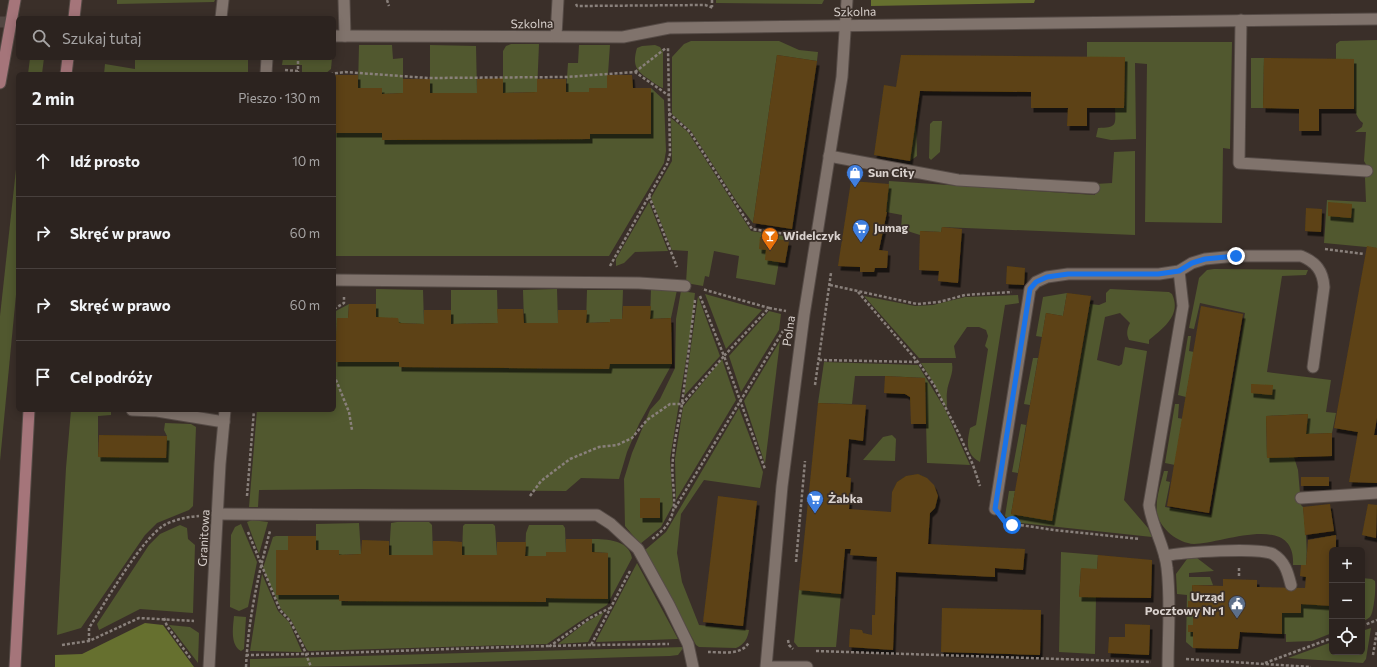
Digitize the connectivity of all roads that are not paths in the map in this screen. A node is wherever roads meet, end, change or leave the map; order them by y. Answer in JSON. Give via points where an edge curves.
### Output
{"nodes":[{"id":1,"x":14,"y":0,"type":"edge"},
{"id":2,"x":76,"y":0,"type":"edge"},
{"id":3,"x":223,"y":0,"type":"edge"},
{"id":4,"x":344,"y":0,"type":"edge"},
{"id":5,"x":558,"y":0,"type":"edge"},
{"id":6,"x":847,"y":0,"type":"edge"},
{"id":7,"x":74,"y":16,"type":"edge"},
{"id":8,"x":221,"y":16,"type":"edge"},
{"id":9,"x":1377,"y":19,"type":"edge"},
{"id":10,"x":1241,"y":20,"type":"junction"},
{"id":11,"x":846,"y":24,"type":"junction"},
{"id":12,"x":340,"y":36,"type":"edge"},
{"id":13,"x":556,"y":36,"type":"junction"},
{"id":14,"x":68,"y":60,"type":"edge"},
{"id":15,"x":267,"y":60,"type":"edge"},
{"id":16,"x":66,"y":72,"type":"edge"},
{"id":17,"x":266,"y":72,"type":"edge"},
{"id":18,"x":0,"y":83,"type":"edge"},
{"id":19,"x":829,"y":156,"type":"junction"},
{"id":20,"x":1367,"y":171,"type":"dead end"},
{"id":21,"x":1094,"y":188,"type":"dead end"},
{"id":22,"x":1179,"y":271,"type":"junction"},
{"id":23,"x":336,"y":280,"type":"edge"},
{"id":24,"x":685,"y":286,"type":"road end"},
{"id":25,"x":1313,"y":366,"type":"dead end"},
{"id":26,"x":29,"y":412,"type":"edge"},
{"id":27,"x":168,"y":412,"type":"edge"},
{"id":28,"x":225,"y":412,"type":"edge"},
{"id":29,"x":224,"y":422,"type":"junction"},
{"id":30,"x":1377,"y":493,"type":"edge"},
{"id":31,"x":1301,"y":498,"type":"dead end"},
{"id":32,"x":995,"y":509,"type":"road end"},
{"id":33,"x":218,"y":514,"type":"junction"},
{"id":34,"x":1165,"y":556,"type":"junction"},
{"id":35,"x":1291,"y":585,"type":"dead end"},
{"id":36,"x":15,"y":667,"type":"edge"},
{"id":37,"x":209,"y":667,"type":"edge"},
{"id":38,"x":693,"y":667,"type":"edge"},
{"id":39,"x":766,"y":667,"type":"edge"},
{"id":40,"x":772,"y":667,"type":"edge"},
{"id":41,"x":807,"y":667,"type":"edge"},
{"id":42,"x":1168,"y":667,"type":"edge"}],
"edges":[{"from":1,"to":18,"type":"main road"},
{"from":2,"to":7,"type":"main road"},
{"from":3,"to":8,"type":"street"},
{"from":4,"to":12,"type":"street"},
{"from":5,"to":13,"type":"street"},
{"from":6,"to":11,"type":"street","name":"Polna"},
{"from":9,"to":10,"type":"street","name":"Szkolna"},
{"from":10,"to":11,"type":"street","name":"Szkolna"},
{"from":10,"to":20,"type":"street","via":[[1239,163]]},
{"from":11,"to":13,"type":"street","name":"Szkolna","via":[[669,28],[623,37]]},
{"from":11,"to":19,"type":"street","name":"Polna","via":[[842,77]]},
{"from":12,"to":13,"type":"street","name":"Szkolna"},
{"from":14,"to":16,"type":"main road"},
{"from":15,"to":17,"type":"street"},
{"from":19,"to":21,"type":"street","via":[[958,180]]},
{"from":19,"to":39,"type":"street","name":"Polna","via":[[804,315],[782,486]]},
{"from":22,"to":25,"type":"street","via":[[1192,263],[1213,258],[1301,256],[1310,259],[1323,276],[1324,287]]},
{"from":22,"to":32,"type":"street","via":[[1158,274],[1068,274],[1047,277],[1036,282],[1030,293]]},
{"from":22,"to":34,"type":"street","via":[[1183,306],[1149,500],[1150,516]]},
{"from":23,"to":24,"type":"street","via":[[639,283]]},
{"from":26,"to":36,"type":"main road"},
{"from":27,"to":29,"type":"street"},
{"from":28,"to":29,"type":"street","name":"Granitowa"},
{"from":29,"to":33,"type":"street","name":"Granitowa"},
{"from":30,"to":31,"type":"street"},
{"from":33,"to":37,"type":"street","name":"Granitowa"},
{"from":33,"to":38,"type":"street","via":[[515,517],[597,515],[611,524],[638,549],[688,644]]},
{"from":34,"to":35,"type":"street","via":[[1195,552],[1261,551],[1280,560]]},
{"from":34,"to":42,"type":"street","via":[[1168,582]]},
{"from":40,"to":41,"type":"street"}]}
